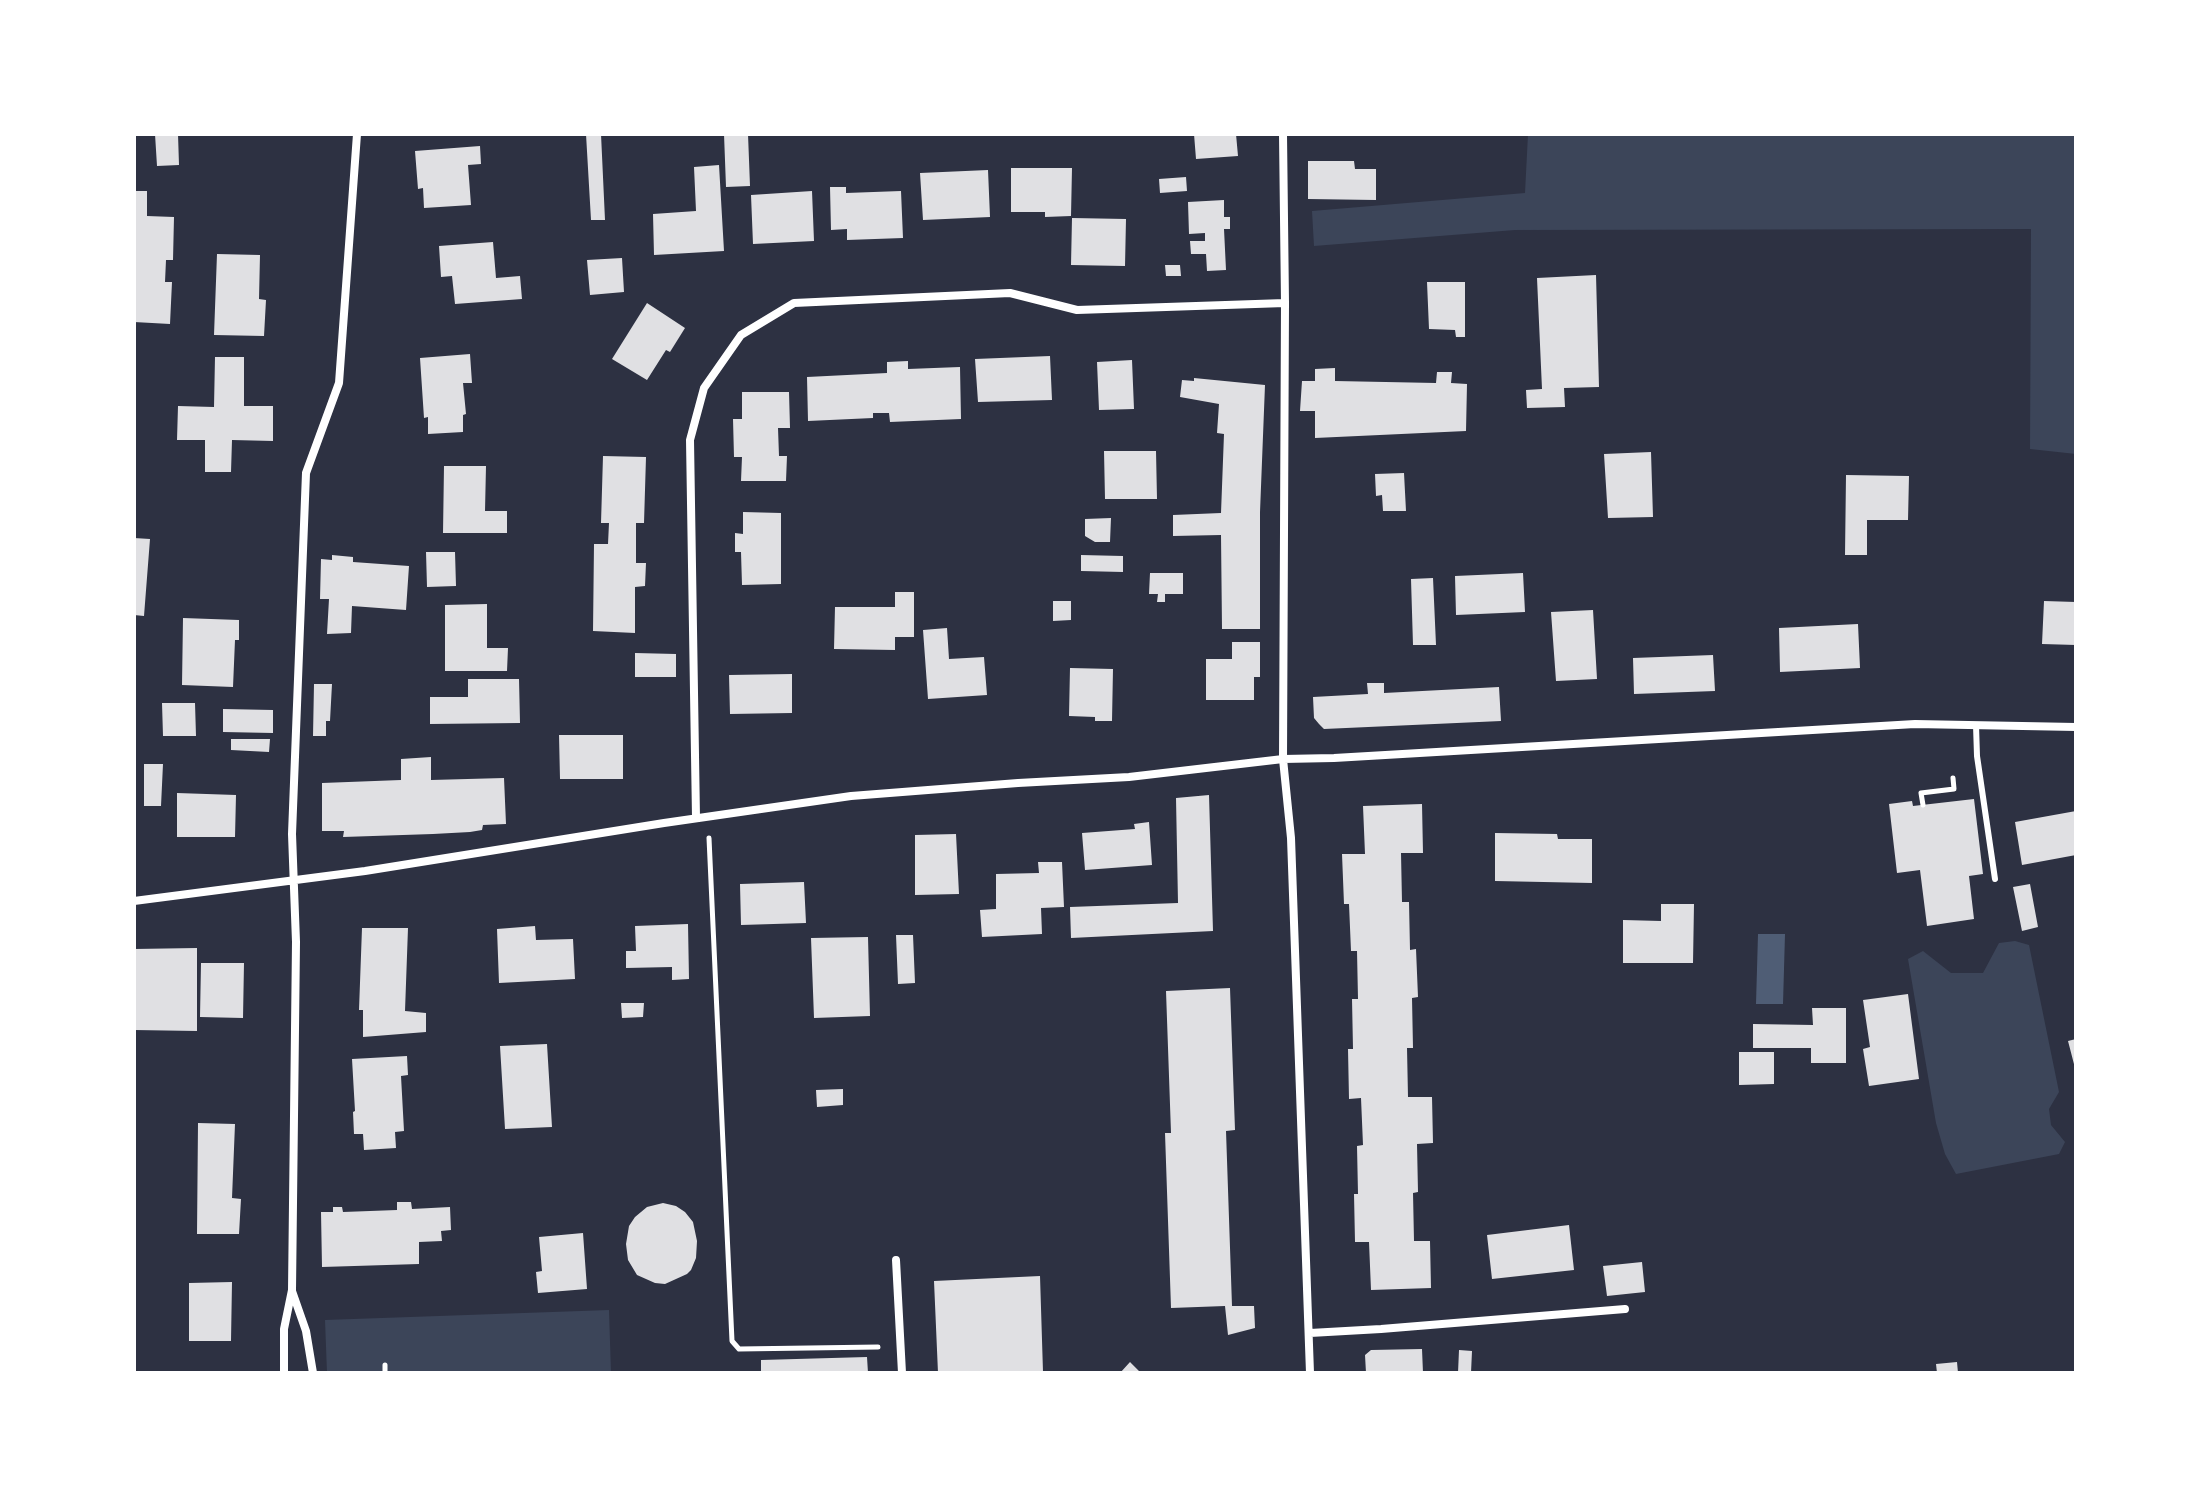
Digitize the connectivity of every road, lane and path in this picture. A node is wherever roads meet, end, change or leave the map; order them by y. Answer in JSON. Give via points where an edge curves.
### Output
{"nodes":[{"id":1,"x":357,"y":134,"type":"edge"},
{"id":2,"x":1283,"y":134,"type":"edge"},
{"id":3,"x":1285,"y":303,"type":"junction"},
{"id":4,"x":1976,"y":725,"type":"junction"},
{"id":5,"x":2076,"y":727,"type":"edge"},
{"id":6,"x":1283,"y":759,"type":"junction"},
{"id":7,"x":1953,"y":778,"type":"dead end"},
{"id":8,"x":1923,"y":805,"type":"dead end"},
{"id":9,"x":696,"y":818,"type":"junction"},
{"id":10,"x":696,"y":841,"type":"dead end"},
{"id":11,"x":1995,"y":879,"type":"dead end"},
{"id":12,"x":295,"y":880,"type":"junction"},
{"id":13,"x":134,"y":901,"type":"edge"},
{"id":14,"x":896,"y":1260,"type":"dead end"},
{"id":15,"x":292,"y":1290,"type":"junction"},
{"id":16,"x":1625,"y":1309,"type":"dead end"},
{"id":17,"x":1310,"y":1333,"type":"junction"},
{"id":18,"x":901,"y":1346,"type":"junction"},
{"id":19,"x":385,"y":1365,"type":"dead end"},
{"id":20,"x":284,"y":1373,"type":"edge"},
{"id":21,"x":313,"y":1373,"type":"edge"},
{"id":22,"x":385,"y":1373,"type":"edge"},
{"id":23,"x":902,"y":1373,"type":"edge"},
{"id":24,"x":1310,"y":1373,"type":"edge"}],
"edges":[{"from":1,"to":12,"type":"street","via":[[339,383],[306,473],[292,834]]},
{"from":2,"to":3,"type":"street"},
{"from":3,"to":6,"type":"street"},
{"from":3,"to":9,"type":"street","via":[[1077,310],[1010,293],[794,303],[741,335],[704,388],[690,440]]},
{"from":4,"to":5,"type":"street"},
{"from":4,"to":6,"type":"street"},
{"from":4,"to":11,"type":"lane"},
{"from":6,"to":9,"type":"street","via":[[1129,777],[851,796]]},
{"from":6,"to":17,"type":"street","via":[[1291,838]]},
{"from":7,"to":8,"type":"path","via":[[1954,789],[1921,793]]},
{"from":9,"to":12,"type":"street"},
{"from":10,"to":18,"type":"path","via":[[709,838],[711,853],[732,1341],[739,1349]]},
{"from":12,"to":13,"type":"street"},
{"from":12,"to":15,"type":"street"},
{"from":14,"to":18,"type":"street"},
{"from":15,"to":20,"type":"street","via":[[284,1329]]},
{"from":15,"to":21,"type":"street"},
{"from":16,"to":17,"type":"street"},
{"from":17,"to":24,"type":"street"},
{"from":18,"to":23,"type":"street"},
{"from":19,"to":22,"type":"path"}]}
